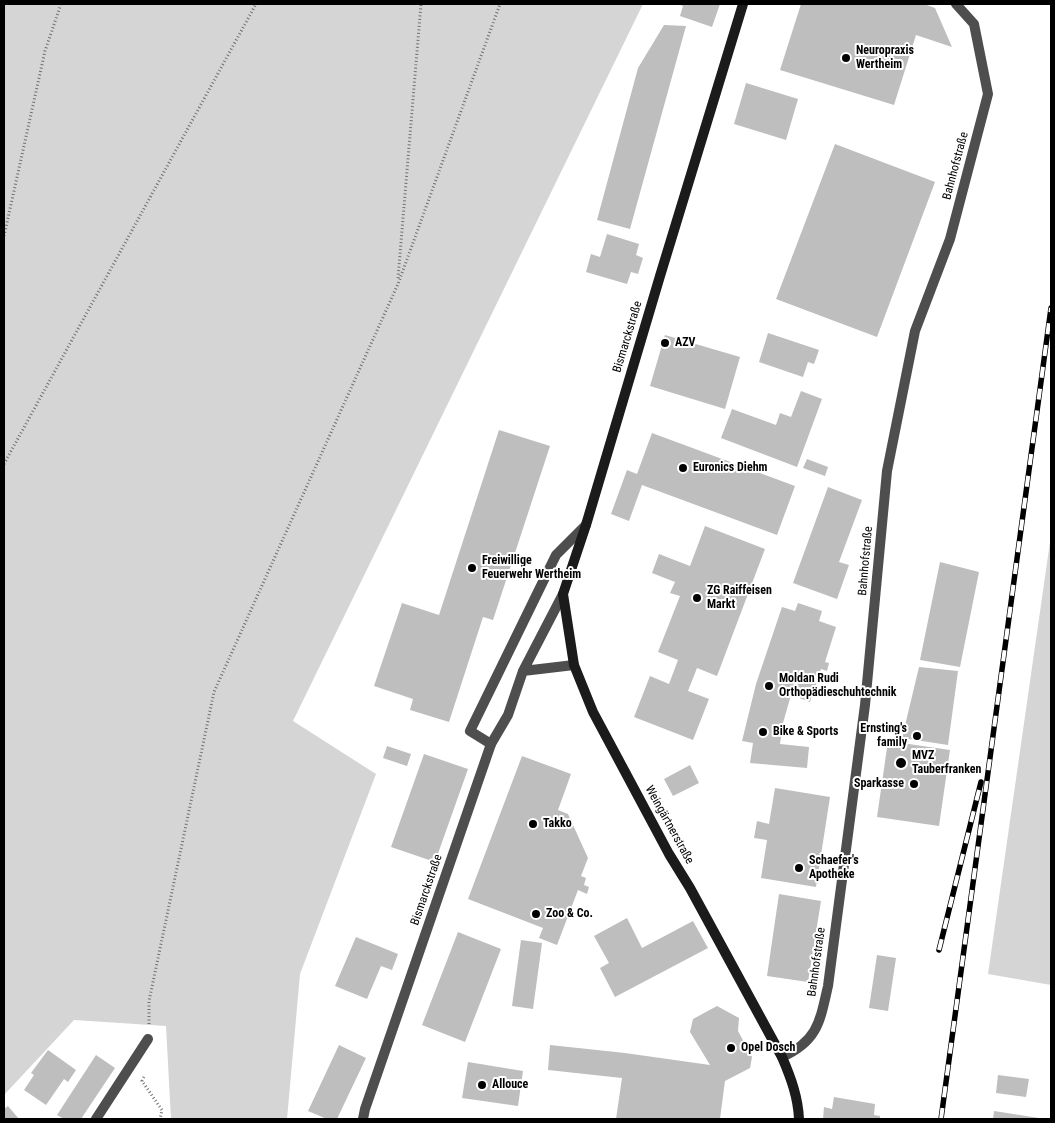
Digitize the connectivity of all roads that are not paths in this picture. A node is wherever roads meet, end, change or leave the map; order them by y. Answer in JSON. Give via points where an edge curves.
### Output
{"nodes":[{"id":1,"x":743,"y":4,"type":"edge"},
{"id":2,"x":956,"y":4,"type":"edge"},
{"id":3,"x":586,"y":525,"type":"junction"},
{"id":4,"x":562,"y":594,"type":"junction"},
{"id":5,"x":574,"y":665,"type":"junction"},
{"id":6,"x":523,"y":671,"type":"junction"},
{"id":7,"x":491,"y":744,"type":"junction"},
{"id":8,"x":148,"y":1039,"type":"road end"},
{"id":9,"x":782,"y":1057,"type":"junction"},
{"id":10,"x":96,"y":1119,"type":"edge"},
{"id":11,"x":363,"y":1119,"type":"edge"},
{"id":12,"x":799,"y":1119,"type":"edge"}],
"edges":[{"from":1,"to":3,"type":"main road","name":"Bismarckstraße"},
{"from":2,"to":9,"type":"street","name":"Bahnhofstraße","via":[[974,24],[988,94],[950,239],[915,331],[887,471],[865,705],[828,986],[816,1029],[798,1050]]},
{"from":3,"to":4,"type":"main road","name":"Bismarckstraße"},
{"from":3,"to":7,"type":"street","via":[[556,555],[470,730]]},
{"from":4,"to":5,"type":"main road","name":"Weingärtnerstraße"},
{"from":4,"to":6,"type":"street","name":"Bismarckstraße"},
{"from":5,"to":6,"type":"street"},
{"from":5,"to":9,"type":"main road","name":"Weingärtnerstraße","via":[[593,712]]},
{"from":6,"to":7,"type":"street","name":"Bismarckstraße","via":[[508,715]]},
{"from":7,"to":11,"type":"street","name":"Bismarckstraße"},
{"from":8,"to":10,"type":"street"},
{"from":9,"to":12,"type":"main road","via":[[792,1079]]}]}
